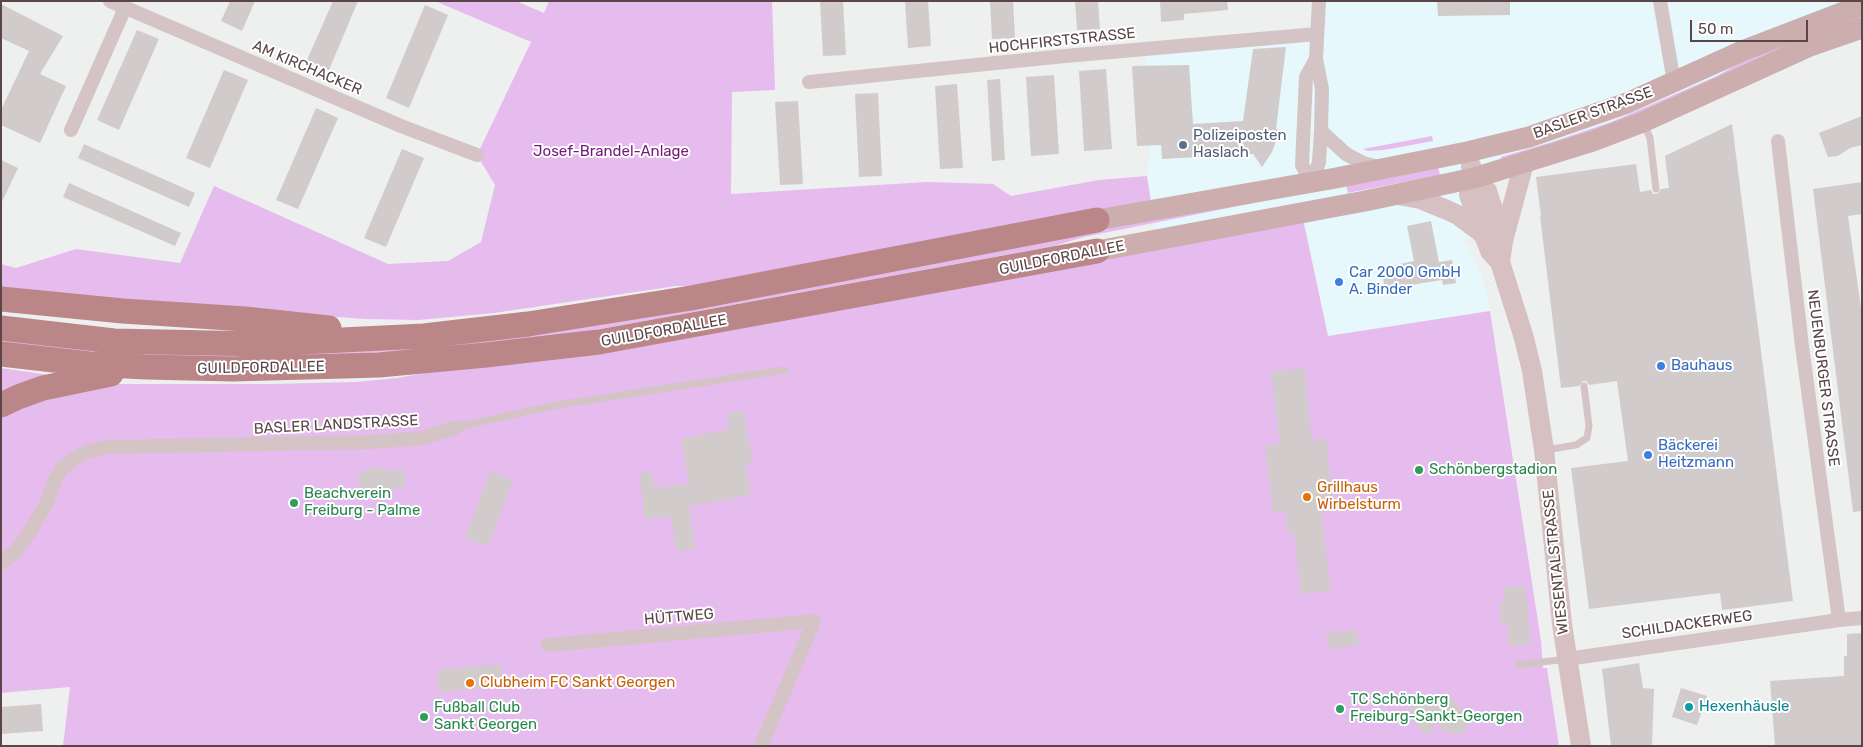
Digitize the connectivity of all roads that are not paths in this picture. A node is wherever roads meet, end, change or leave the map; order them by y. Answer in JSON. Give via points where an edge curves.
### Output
{"nodes":[{"id":1,"x":110,"y":1,"type":"edge"},
{"id":2,"x":1318,"y":1,"type":"edge"},
{"id":3,"x":1660,"y":1,"type":"edge"},
{"id":4,"x":1862,"y":5,"type":"edge"},
{"id":5,"x":125,"y":8,"type":"junction"},
{"id":6,"x":1862,"y":28,"type":"edge"},
{"id":7,"x":1317,"y":34,"type":"junction"},
{"id":8,"x":1316,"y":59,"type":"junction"},
{"id":9,"x":810,"y":82,"type":"dead end"},
{"id":10,"x":1674,"y":82,"type":"junction"},
{"id":11,"x":1643,"y":122,"type":"junction"},
{"id":12,"x":71,"y":130,"type":"dead end"},
{"id":13,"x":1321,"y":131,"type":"junction"},
{"id":14,"x":1778,"y":141,"type":"dead end"},
{"id":15,"x":1467,"y":152,"type":"junction"},
{"id":16,"x":478,"y":155,"type":"dead end"},
{"id":17,"x":1524,"y":163,"type":"junction"},
{"id":18,"x":1387,"y":168,"type":"junction"},
{"id":19,"x":1474,"y":178,"type":"junction"},
{"id":20,"x":1312,"y":183,"type":"junction"},
{"id":21,"x":1656,"y":190,"type":"dead end"},
{"id":22,"x":1398,"y":195,"type":"junction"},
{"id":23,"x":1318,"y":210,"type":"junction"},
{"id":24,"x":1096,"y":220,"type":"joint"},
{"id":25,"x":1482,"y":232,"type":"junction"},
{"id":26,"x":1503,"y":241,"type":"junction"},
{"id":27,"x":1097,"y":251,"type":"joint"},
{"id":28,"x":1500,"y":262,"type":"junction"},
{"id":29,"x":1,"y":299,"type":"edge"},
{"id":30,"x":1,"y":328,"type":"edge"},
{"id":31,"x":424,"y":336,"type":"junction"},
{"id":32,"x":1,"y":354,"type":"edge"},
{"id":33,"x":146,"y":367,"type":"junction"},
{"id":34,"x":785,"y":370,"type":"dead end"},
{"id":35,"x":1584,"y":386,"type":"dead end"},
{"id":36,"x":1,"y":405,"type":"edge"},
{"id":37,"x":457,"y":427,"type":"joint"},
{"id":38,"x":1544,"y":450,"type":"junction"},
{"id":39,"x":1,"y":563,"type":"edge"},
{"id":40,"x":1862,"y":618,"type":"edge"},
{"id":41,"x":1839,"y":620,"type":"junction"},
{"id":42,"x":548,"y":645,"type":"dead end"},
{"id":43,"x":1567,"y":659,"type":"junction"},
{"id":44,"x":1518,"y":665,"type":"dead end"},
{"id":45,"x":761,"y":746,"type":"edge"},
{"id":46,"x":1580,"y":746,"type":"edge"}],
"edges":[{"from":1,"to":5,"type":"street","name":"AM KIRCHACKER"},
{"from":2,"to":7,"type":"street"},
{"from":3,"to":10,"type":"street"},
{"from":4,"to":10,"type":"main road","name":"BASLER STRASSE","via":[[1742,51]]},
{"from":5,"to":12,"type":"street"},
{"from":5,"to":16,"type":"street","name":"AM KIRCHACKER","via":[[401,126]]},
{"from":6,"to":11,"type":"main road","name":"BASLER STRASSE","via":[[1763,66]]},
{"from":7,"to":8,"type":"street"},
{"from":7,"to":9,"type":"street","name":"HOCHFIRSTSTRASSE"},
{"from":8,"to":13,"type":"street","via":[[1322,89]]},
{"from":8,"to":20,"type":"street","via":[[1306,77],[1302,165]]},
{"from":10,"to":15,"type":"main road","name":"BASLER STRASSE","via":[[1563,126]]},
{"from":11,"to":17,"type":"main road","name":"BASLER STRASSE","via":[[1594,142]]},
{"from":11,"to":21,"type":"lane","via":[[1650,138]]},
{"from":13,"to":18,"type":"street","via":[[1346,154],[1363,163]]},
{"from":13,"to":20,"type":"street","via":[[1319,162]]},
{"from":14,"to":41,"type":"street","name":"NEUENBURGER STRASSE"},
{"from":15,"to":18,"type":"main road","name":"BASLER STRASSE"},
{"from":15,"to":19,"type":"main road","name":"WIESENTALSTRASSE"},
{"from":17,"to":19,"type":"main road","name":"BASLER STRASSE"},
{"from":17,"to":26,"type":"main road"},
{"from":18,"to":20,"type":"main road","name":"BASLER STRASSE"},
{"from":19,"to":22,"type":"main road","name":"BASLER STRASSE"},
{"from":19,"to":25,"type":"main road","name":"WIESENTALSTRASSE","via":[[1469,195]]},
{"from":19,"to":26,"type":"main road","name":"WIESENTALSTRASSE","via":[[1487,190]]},
{"from":20,"to":23,"type":"main road"},
{"from":20,"to":24,"type":"main road","name":"GUILDFORDALLEE"},
{"from":22,"to":23,"type":"main road","name":"BASLER STRASSE"},
{"from":22,"to":25,"type":"main road","via":[[1420,199],[1447,210]]},
{"from":23,"to":27,"type":"main road","name":"GUILDFORDALLEE"},
{"from":24,"to":31,"type":"highway","name":"GUILDFORDALLEE","via":[[691,298],[528,324]]},
{"from":25,"to":28,"type":"main road","name":"WIESENTALSTRASSE","via":[[1490,251]]},
{"from":26,"to":28,"type":"main road","name":"WIESENTALSTRASSE"},
{"from":27,"to":33,"type":"highway","name":"GUILDFORDALLEE","via":[[599,342],[362,366]]},
{"from":28,"to":38,"type":"main road","name":"WIESENTALSTRASSE","via":[[1532,371]]},
{"from":29,"to":31,"type":"highway"},
{"from":30,"to":31,"type":"highway","name":"GUILDFORDALLEE","via":[[114,341],[260,344]]},
{"from":32,"to":33,"type":"highway","name":"GUILDFORDALLEE"},
{"from":33,"to":36,"type":"highway","via":[[43,388]]},
{"from":34,"to":37,"type":"lane","name":"BASLER LANDSTRASSE","via":[[557,405]]},
{"from":35,"to":38,"type":"lane","via":[[1589,426],[1587,438],[1576,445]]},
{"from":37,"to":39,"type":"street","name":"BASLER LANDSTRASSE","via":[[422,438],[370,442],[108,447],[88,451],[62,469],[32,530],[16,551]]},
{"from":38,"to":43,"type":"main road","name":"WIESENTALSTRASSE"},
{"from":40,"to":41,"type":"street","name":"SCHILDACKERWEG"},
{"from":41,"to":43,"type":"street","name":"SCHILDACKERWEG"},
{"from":42,"to":45,"type":"street","name":"HÜTTWEG","via":[[814,621]]},
{"from":43,"to":44,"type":"lane","name":"SCHILDACKERWEG"},
{"from":43,"to":46,"type":"main road","name":"WIESENTALSTRASSE"}]}
